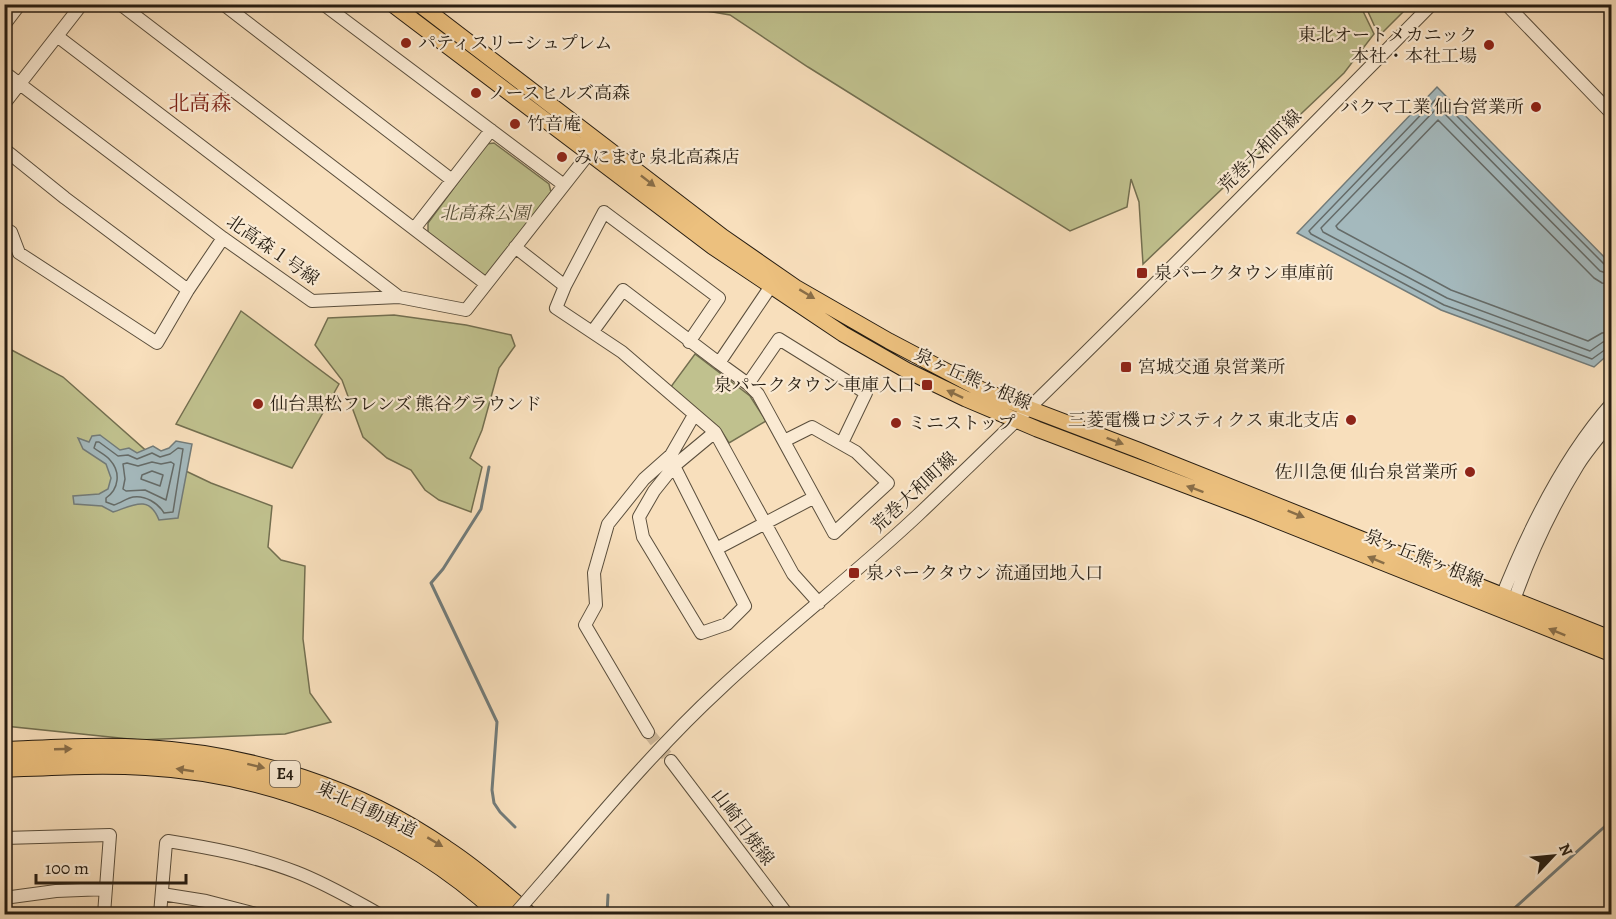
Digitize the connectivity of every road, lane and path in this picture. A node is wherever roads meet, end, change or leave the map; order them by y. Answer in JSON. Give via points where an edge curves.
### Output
{"nodes":[{"id":1,"x":20,"y":4,"type":"edge"},
{"id":2,"x":82,"y":4,"type":"edge"},
{"id":3,"x":120,"y":4,"type":"edge"},
{"id":4,"x":223,"y":4,"type":"edge"},
{"id":5,"x":323,"y":4,"type":"edge"},
{"id":6,"x":392,"y":4,"type":"edge"},
{"id":7,"x":419,"y":4,"type":"edge"},
{"id":8,"x":1432,"y":4,"type":"edge"},
{"id":9,"x":1506,"y":4,"type":"edge"},
{"id":10,"x":237,"y":9,"type":"edge"},
{"id":11,"x":4,"y":25,"type":"edge"},
{"id":12,"x":57,"y":36,"type":"junction"},
{"id":13,"x":4,"y":72,"type":"edge"},
{"id":14,"x":20,"y":84,"type":"junction"},
{"id":15,"x":4,"y":104,"type":"edge"},
{"id":16,"x":1611,"y":114,"type":"edge"},
{"id":17,"x":491,"y":130,"type":"junction"},
{"id":18,"x":593,"y":147,"type":"junction"},
{"id":19,"x":4,"y":149,"type":"edge"},
{"id":20,"x":452,"y":180,"type":"junction"},
{"id":21,"x":564,"y":185,"type":"junction"},
{"id":22,"x":4,"y":228,"type":"edge"},
{"id":23,"x":414,"y":229,"type":"junction"},
{"id":24,"x":223,"y":238,"type":"junction"},
{"id":25,"x":515,"y":247,"type":"junction"},
{"id":26,"x":486,"y":284,"type":"junction"},
{"id":27,"x":565,"y":286,"type":"junction"},
{"id":28,"x":771,"y":286,"type":"junction"},
{"id":29,"x":188,"y":290,"type":"junction"},
{"id":30,"x":399,"y":297,"type":"junction"},
{"id":31,"x":593,"y":331,"type":"junction"},
{"id":32,"x":689,"y":342,"type":"junction"},
{"id":33,"x":719,"y":363,"type":"junction"},
{"id":34,"x":748,"y":384,"type":"junction"},
{"id":35,"x":1611,"y":403,"type":"edge"},
{"id":36,"x":1028,"y":409,"type":"junction"},
{"id":37,"x":694,"y":415,"type":"junction"},
{"id":38,"x":1016,"y":420,"type":"junction"},
{"id":39,"x":1611,"y":420,"type":"edge"},
{"id":40,"x":715,"y":432,"type":"junction"},
{"id":41,"x":784,"y":441,"type":"junction"},
{"id":42,"x":842,"y":443,"type":"junction"},
{"id":43,"x":674,"y":466,"type":"junction"},
{"id":44,"x":813,"y":498,"type":"junction"},
{"id":45,"x":764,"y":523,"type":"junction"},
{"id":46,"x":716,"y":549,"type":"junction"},
{"id":47,"x":819,"y":603,"type":"junction"},
{"id":48,"x":1506,"y":604,"type":"junction"},
{"id":49,"x":1611,"y":639,"type":"edge"},
{"id":50,"x":1611,"y":654,"type":"edge"},
{"id":51,"x":648,"y":732,"type":"tunnel mouth"},
{"id":52,"x":4,"y":751,"type":"edge"},
{"id":53,"x":671,"y":761,"type":"tunnel mouth"},
{"id":54,"x":4,"y":768,"type":"edge"},
{"id":55,"x":4,"y":838,"type":"edge"},
{"id":56,"x":106,"y":889,"type":"junction"},
{"id":57,"x":162,"y":894,"type":"junction"},
{"id":58,"x":4,"y":898,"type":"edge"},
{"id":59,"x":104,"y":915,"type":"edge"},
{"id":60,"x":160,"y":915,"type":"edge"},
{"id":61,"x":256,"y":915,"type":"edge"},
{"id":62,"x":379,"y":915,"type":"edge"},
{"id":63,"x":500,"y":915,"type":"edge"},
{"id":64,"x":515,"y":915,"type":"edge"},
{"id":65,"x":527,"y":915,"type":"edge"},
{"id":66,"x":787,"y":915,"type":"edge"}],
"edges":[{"from":1,"to":11,"type":"street"},
{"from":2,"to":12,"type":"street"},
{"from":3,"to":23,"type":"street"},
{"from":4,"to":10,"type":"street"},
{"from":5,"to":17,"type":"street"},
{"from":6,"to":18,"type":"main road","name":"泉ヶ丘熊ヶ根線"},
{"from":7,"to":18,"type":"main road","name":"泉ヶ丘熊ヶ根線"},
{"from":8,"to":36,"type":"street","name":"荒巻大和町線"},
{"from":9,"to":16,"type":"street"},
{"from":10,"to":20,"type":"street"},
{"from":12,"to":14,"type":"street"},
{"from":12,"to":30,"type":"street"},
{"from":13,"to":14,"type":"street","name":"北高森１号線"},
{"from":14,"to":15,"type":"street"},
{"from":14,"to":24,"type":"street","name":"北高森１号線"},
{"from":17,"to":20,"type":"street"},
{"from":17,"to":21,"type":"street"},
{"from":18,"to":21,"type":"street","name":"北高森１号線"},
{"from":18,"to":28,"type":"main road","name":"泉ヶ丘熊ヶ根線","via":[[713,247]]},
{"from":18,"to":36,"type":"main road","name":"泉ヶ丘熊ヶ根線","one_way":true,"via":[[795,287],[980,389]]},
{"from":19,"to":29,"type":"street"},
{"from":20,"to":23,"type":"street"},
{"from":21,"to":25,"type":"street","name":"北高森１号線"},
{"from":22,"to":29,"type":"street","via":[[11,232],[19,253],[157,343]]},
{"from":23,"to":26,"type":"street"},
{"from":24,"to":29,"type":"street"},
{"from":24,"to":30,"type":"street","name":"北高森１号線","via":[[312,301]]},
{"from":25,"to":26,"type":"street","name":"北高森１号線"},
{"from":25,"to":27,"type":"street"},
{"from":26,"to":30,"type":"street","name":"北高森１号線","via":[[466,310]]},
{"from":27,"to":31,"type":"street","via":[[556,308]]},
{"from":27,"to":32,"type":"street","via":[[604,212],[719,298]]},
{"from":28,"to":33,"type":"street"},
{"from":38,"to":28,"type":"main road","name":"泉ヶ丘熊ヶ根線","one_way":true,"via":[[906,370]]},
{"from":31,"to":32,"type":"street","via":[[623,290]]},
{"from":31,"to":37,"type":"street"},
{"from":32,"to":33,"type":"street"},
{"from":33,"to":34,"type":"street"},
{"from":34,"to":41,"type":"street","via":[[758,394]]},
{"from":34,"to":42,"type":"street","via":[[779,339],[866,393]]},
{"from":35,"to":48,"type":"street","via":[[1571,459],[1532,528]]},
{"from":36,"to":38,"type":"street","name":"荒巻大和町線"},
{"from":36,"to":48,"type":"main road","name":"泉ヶ丘熊ヶ根線","one_way":true,"via":[[1138,450]]},
{"from":37,"to":40,"type":"street"},
{"from":37,"to":51,"type":"street","via":[[671,455],[644,479],[608,525],[594,573],[596,605],[585,626]]},
{"from":38,"to":47,"type":"street","name":"荒巻大和町線","via":[[916,517]]},
{"from":48,"to":38,"type":"main road","name":"泉ヶ丘熊ヶ根線","one_way":true},
{"from":39,"to":48,"type":"street","via":[[1579,464]]},
{"from":40,"to":43,"type":"street"},
{"from":40,"to":45,"type":"street"},
{"from":41,"to":42,"type":"street","via":[[812,427]]},
{"from":41,"to":44,"type":"street"},
{"from":42,"to":44,"type":"street","via":[[888,483],[834,533]]},
{"from":43,"to":46,"type":"street"},
{"from":43,"to":46,"type":"street","via":[[639,517],[643,537],[701,633],[727,624],[745,606]]},
{"from":44,"to":45,"type":"street"},
{"from":45,"to":46,"type":"street"},
{"from":45,"to":47,"type":"street","via":[[793,574]]},
{"from":47,"to":64,"type":"street","name":"荒巻大和町線","bridge":true,"via":[[720,688],[654,753]]},
{"from":48,"to":49,"type":"main road","name":"泉ヶ丘熊ヶ根線"},
{"from":50,"to":48,"type":"main road","name":"泉ヶ丘熊ヶ根線","one_way":true},
{"from":52,"to":65,"type":"highway","name":"東北自動車道","number":"E4","one_way":true,"via":[[146,749],[215,757],[290,775],[357,800],[415,830],[454,855]]},
{"from":53,"to":66,"type":"street","name":"山崎日焼線"},
{"from":63,"to":54,"type":"highway","name":"東北自動車道","number":"E4","one_way":true,"via":[[441,867],[405,844],[349,815],[284,792],[232,778],[147,766]]},
{"from":55,"to":56,"type":"street","via":[[110,835]]},
{"from":56,"to":58,"type":"street"},
{"from":56,"to":59,"type":"street"},
{"from":57,"to":60,"type":"street"},
{"from":57,"to":61,"type":"street"},
{"from":57,"to":62,"type":"street","via":[[168,841],[211,848],[294,871]]}]}
